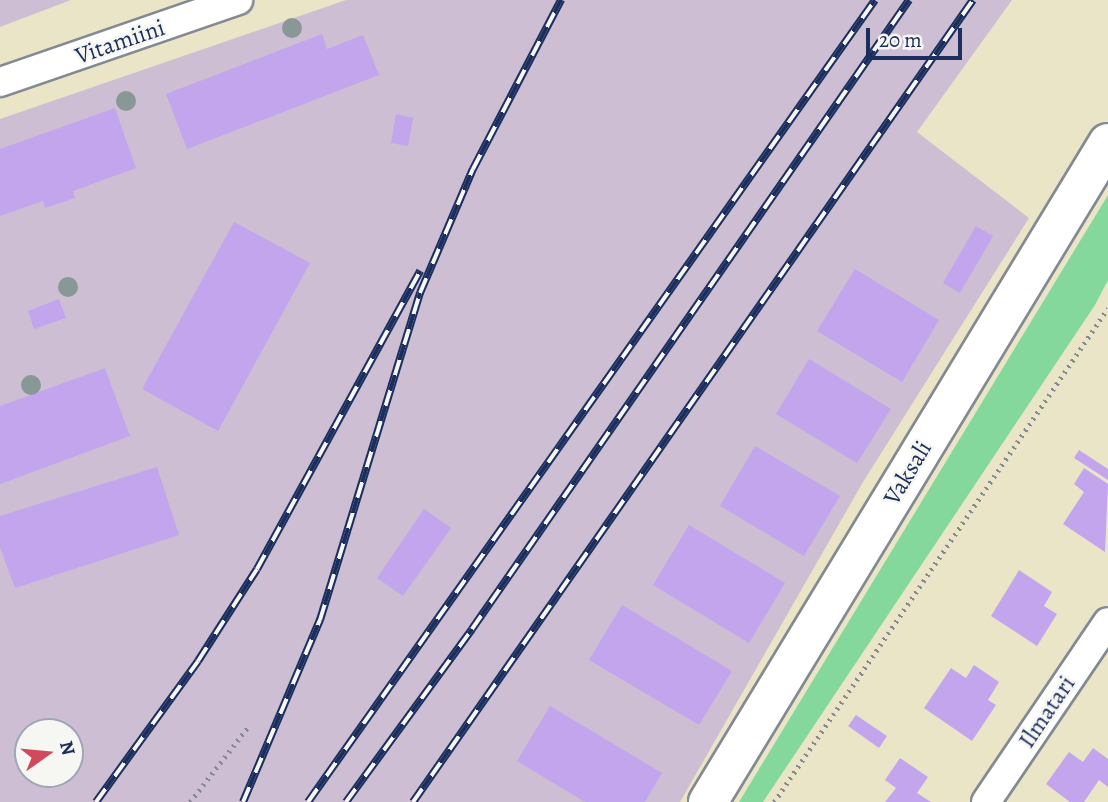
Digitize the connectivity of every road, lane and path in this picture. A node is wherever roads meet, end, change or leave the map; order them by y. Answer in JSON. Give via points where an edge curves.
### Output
{"nodes":[{"id":1,"x":239,"y":0,"type":"edge"},
{"id":2,"x":0,"y":82,"type":"edge"},
{"id":3,"x":1108,"y":143,"type":"edge"},
{"id":4,"x":1108,"y":308,"type":"edge"},
{"id":5,"x":1108,"y":622,"type":"edge"},
{"id":6,"x":248,"y":727,"type":"dead end"},
{"id":7,"x":190,"y":802,"type":"edge"},
{"id":8,"x":708,"y":802,"type":"edge"},
{"id":9,"x":774,"y":802,"type":"edge"},
{"id":10,"x":986,"y":802,"type":"edge"}],
"edges":[{"from":1,"to":2,"type":"street","name":"Vitamiini"},
{"from":3,"to":8,"type":"street","name":"Vaksali"},
{"from":4,"to":9,"type":"path"},
{"from":5,"to":10,"type":"street","name":"Ilmatari"},
{"from":6,"to":7,"type":"path"}]}
